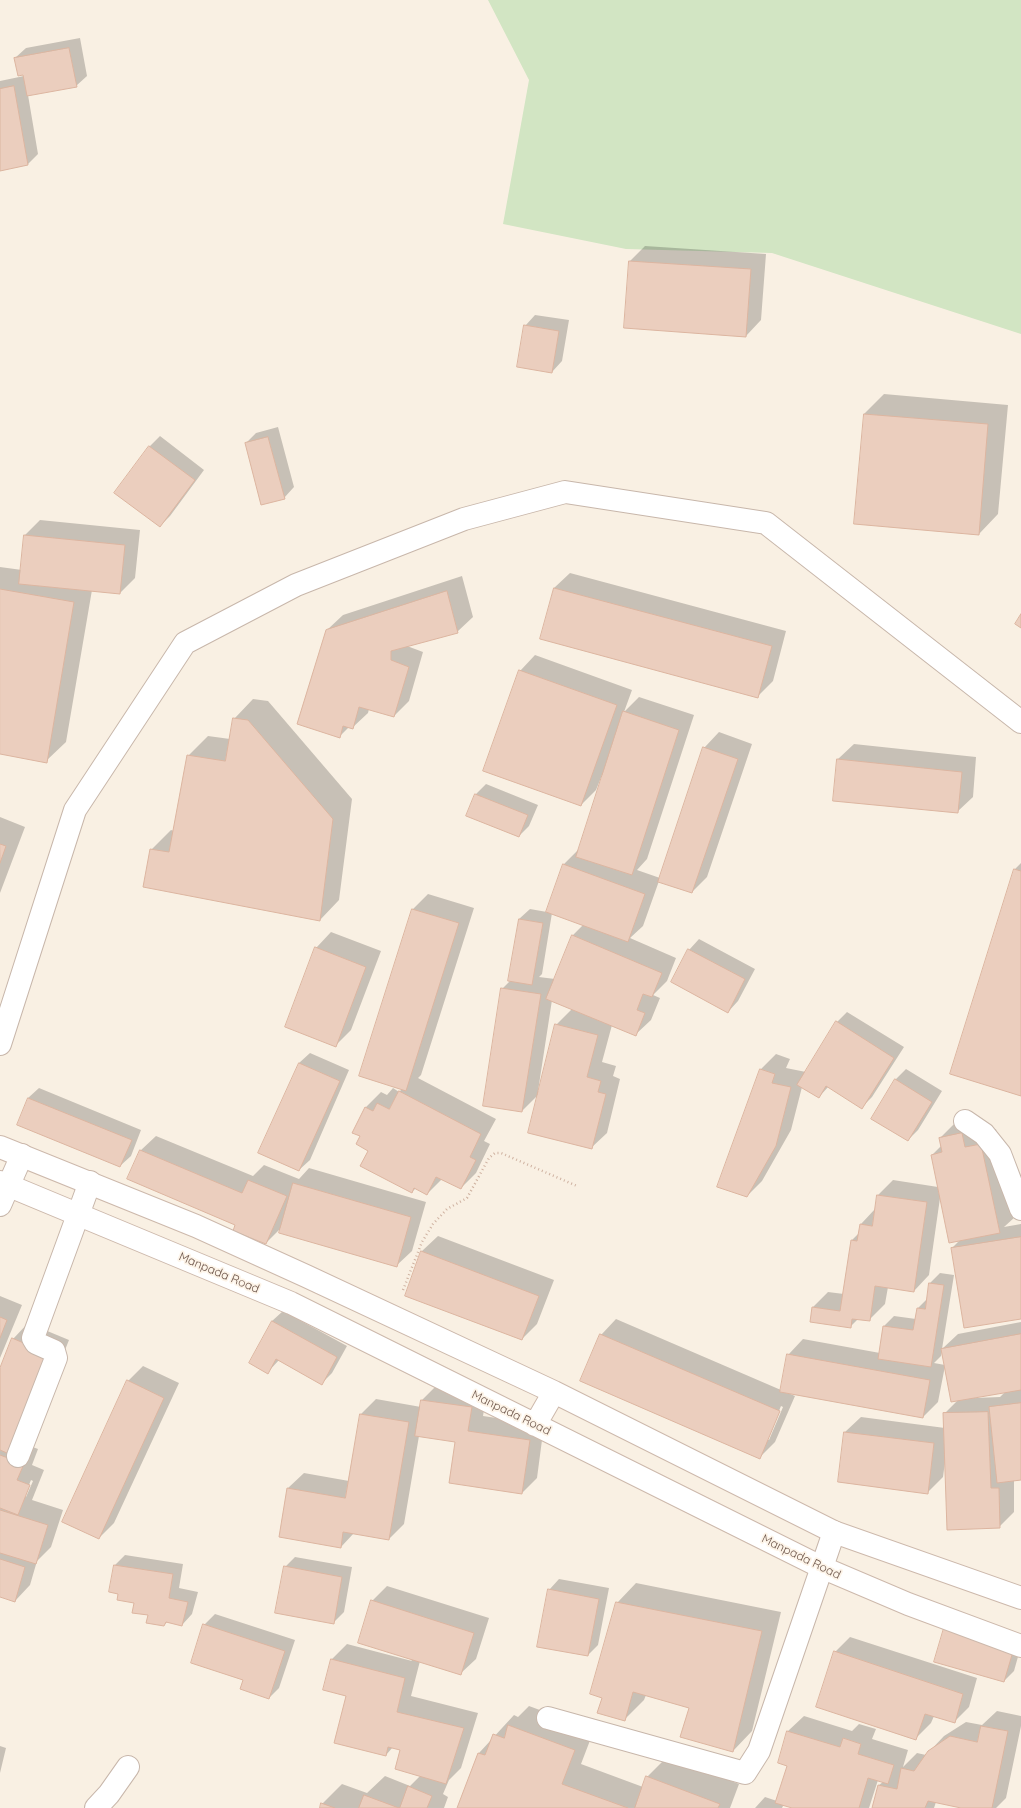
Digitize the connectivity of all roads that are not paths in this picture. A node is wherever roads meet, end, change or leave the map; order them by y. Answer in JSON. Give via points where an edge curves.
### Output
{"nodes":[{"id":1,"x":1021,"y":722,"type":"edge"},
{"id":2,"x":0,"y":1044,"type":"edge"},
{"id":3,"x":965,"y":1121,"type":"dead end"},
{"id":4,"x":0,"y":1147,"type":"edge"},
{"id":5,"x":22,"y":1155,"type":"junction"},
{"id":6,"x":90,"y":1182,"type":"junction"},
{"id":7,"x":4,"y":1184,"type":"edge"},
{"id":8,"x":0,"y":1206,"type":"edge"},
{"id":9,"x":1021,"y":1209,"type":"edge"},
{"id":10,"x":78,"y":1214,"type":"junction"},
{"id":11,"x":306,"y":1276,"type":"junction"},
{"id":12,"x":291,"y":1303,"type":"junction"},
{"id":13,"x":392,"y":1317,"type":"junction"},
{"id":14,"x":380,"y":1347,"type":"junction"},
{"id":15,"x":554,"y":1392,"type":"junction"},
{"id":16,"x":535,"y":1425,"type":"junction"},
{"id":17,"x":18,"y":1456,"type":"dead end"},
{"id":18,"x":834,"y":1532,"type":"junction"},
{"id":19,"x":821,"y":1567,"type":"junction"},
{"id":20,"x":1021,"y":1598,"type":"edge"},
{"id":21,"x":1021,"y":1646,"type":"edge"},
{"id":22,"x":548,"y":1718,"type":"dead end"},
{"id":23,"x":128,"y":1767,"type":"dead end"},
{"id":24,"x":96,"y":1808,"type":"edge"}],
"edges":[{"from":1,"to":2,"type":"street","via":[[766,524],[565,492],[464,520],[296,585],[185,644],[75,810]]},
{"from":3,"to":9,"type":"street","via":[[984,1134],[1000,1154]]},
{"from":4,"to":5,"type":"street"},
{"from":5,"to":6,"type":"street"},
{"from":5,"to":7,"type":"street"},
{"from":6,"to":10,"type":"street"},
{"from":6,"to":11,"type":"street"},
{"from":7,"to":8,"type":"street"},
{"from":7,"to":10,"type":"street","name":"Manpada Road"},
{"from":10,"to":12,"type":"street","name":"Manpada Road"},
{"from":10,"to":17,"type":"street","via":[[33,1338],[36,1343],[54,1351],[56,1358]]},
{"from":11,"to":12,"type":"street"},
{"from":11,"to":13,"type":"street"},
{"from":12,"to":14,"type":"street","name":"Manpada Road"},
{"from":13,"to":14,"type":"street"},
{"from":13,"to":15,"type":"street"},
{"from":14,"to":16,"type":"street","name":"Manpada Road"},
{"from":15,"to":16,"type":"street"},
{"from":15,"to":18,"type":"street"},
{"from":16,"to":19,"type":"street","name":"Manpada Road"},
{"from":18,"to":19,"type":"street"},
{"from":18,"to":20,"type":"street"},
{"from":19,"to":21,"type":"street","name":"Manpada Road","via":[[908,1604]]},
{"from":19,"to":22,"type":"street","via":[[759,1751],[745,1773]]},
{"from":23,"to":24,"type":"street"}]}
